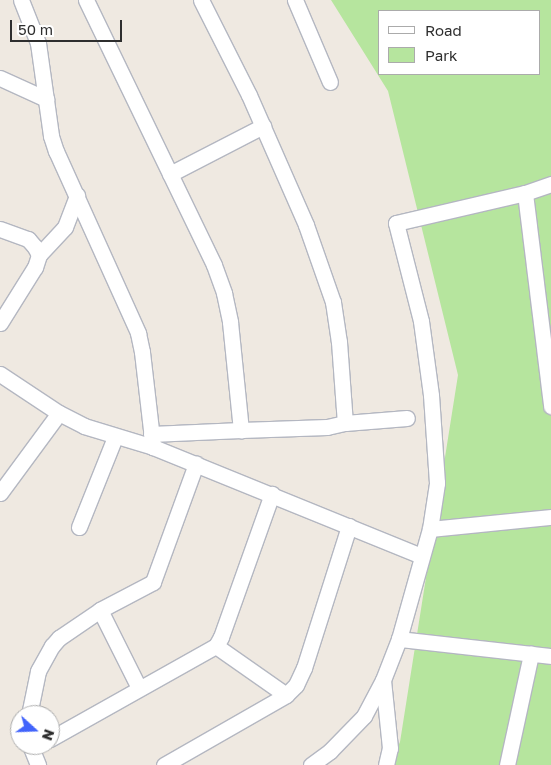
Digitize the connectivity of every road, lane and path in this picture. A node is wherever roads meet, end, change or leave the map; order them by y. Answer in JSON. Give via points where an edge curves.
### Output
{"nodes":[{"id":1,"x":21,"y":0,"type":"edge"},
{"id":2,"x":86,"y":0,"type":"edge"},
{"id":3,"x":201,"y":0,"type":"edge"},
{"id":4,"x":294,"y":0,"type":"edge"},
{"id":5,"x":0,"y":78,"type":"edge"},
{"id":6,"x":330,"y":82,"type":"dead end"},
{"id":7,"x":46,"y":99,"type":"junction"},
{"id":8,"x":262,"y":126,"type":"junction"},
{"id":9,"x":170,"y":174,"type":"junction"},
{"id":10,"x":551,"y":184,"type":"edge"},
{"id":11,"x":525,"y":193,"type":"junction"},
{"id":12,"x":77,"y":196,"type":"junction"},
{"id":13,"x":0,"y":228,"type":"edge"},
{"id":14,"x":39,"y":255,"type":"junction"},
{"id":15,"x":0,"y":323,"type":"edge"},
{"id":16,"x":0,"y":374,"type":"edge"},
{"id":17,"x":551,"y":406,"type":"edge"},
{"id":18,"x":59,"y":413,"type":"junction"},
{"id":19,"x":407,"y":418,"type":"dead end"},
{"id":20,"x":345,"y":423,"type":"junction"},
{"id":21,"x":241,"y":430,"type":"junction"},
{"id":22,"x":115,"y":437,"type":"junction"},
{"id":23,"x":152,"y":441,"type":"junction"},
{"id":24,"x":196,"y":464,"type":"junction"},
{"id":25,"x":0,"y":492,"type":"edge"},
{"id":26,"x":272,"y":494,"type":"junction"},
{"id":27,"x":551,"y":517,"type":"edge"},
{"id":28,"x":349,"y":526,"type":"junction"},
{"id":29,"x":79,"y":527,"type":"dead end"},
{"id":30,"x":430,"y":529,"type":"junction"},
{"id":31,"x":422,"y":556,"type":"junction"},
{"id":32,"x":100,"y":610,"type":"junction"},
{"id":33,"x":399,"y":639,"type":"junction"},
{"id":34,"x":216,"y":646,"type":"junction"},
{"id":35,"x":531,"y":654,"type":"junction"},
{"id":36,"x":551,"y":656,"type":"edge"},
{"id":37,"x":383,"y":680,"type":"junction"},
{"id":38,"x":139,"y":688,"type":"junction"},
{"id":39,"x":286,"y":695,"type":"junction"},
{"id":40,"x":31,"y":705,"type":"edge"},
{"id":41,"x":60,"y":733,"type":"edge"},
{"id":42,"x":164,"y":765,"type":"edge"},
{"id":43,"x":311,"y":765,"type":"edge"},
{"id":44,"x":386,"y":765,"type":"edge"},
{"id":45,"x":507,"y":765,"type":"edge"}],
"edges":[{"from":1,"to":7,"type":"street","via":[[38,43]]},
{"from":2,"to":9,"type":"street"},
{"from":3,"to":8,"type":"street"},
{"from":4,"to":6,"type":"street"},
{"from":5,"to":7,"type":"street"},
{"from":7,"to":12,"type":"street","via":[[52,136]]},
{"from":8,"to":9,"type":"street"},
{"from":8,"to":20,"type":"street","via":[[306,225],[333,302]]},
{"from":9,"to":21,"type":"street","via":[[224,293]]},
{"from":10,"to":11,"type":"street"},
{"from":11,"to":17,"type":"street"},
{"from":11,"to":30,"type":"street","via":[[396,223],[421,321],[431,395],[437,483]]},
{"from":12,"to":14,"type":"street","via":[[65,227]]},
{"from":12,"to":23,"type":"street","via":[[138,333]]},
{"from":13,"to":14,"type":"street","via":[[28,239]]},
{"from":14,"to":15,"type":"street","via":[[35,267]]},
{"from":16,"to":18,"type":"street"},
{"from":18,"to":22,"type":"street"},
{"from":18,"to":25,"type":"street"},
{"from":19,"to":20,"type":"street"},
{"from":20,"to":21,"type":"street","via":[[327,427]]},
{"from":21,"to":23,"type":"street"},
{"from":22,"to":23,"type":"street"},
{"from":22,"to":29,"type":"street"},
{"from":23,"to":24,"type":"street"},
{"from":24,"to":26,"type":"street"},
{"from":24,"to":32,"type":"street","via":[[153,582]]},
{"from":26,"to":28,"type":"street"},
{"from":26,"to":34,"type":"street"},
{"from":27,"to":30,"type":"street"},
{"from":28,"to":31,"type":"street"},
{"from":28,"to":39,"type":"street","via":[[304,668],[296,685]]},
{"from":30,"to":31,"type":"street"},
{"from":31,"to":33,"type":"street"},
{"from":32,"to":38,"type":"street"},
{"from":32,"to":40,"type":"street","via":[[52,646],[38,671]]},
{"from":33,"to":35,"type":"street"},
{"from":33,"to":37,"type":"street"},
{"from":34,"to":38,"type":"street"},
{"from":34,"to":39,"type":"street"},
{"from":35,"to":36,"type":"street"},
{"from":35,"to":45,"type":"street"},
{"from":37,"to":43,"type":"street","via":[[364,716],[330,751]]},
{"from":37,"to":44,"type":"street","via":[[390,748]]},
{"from":38,"to":41,"type":"street"},
{"from":39,"to":42,"type":"street"}]}
